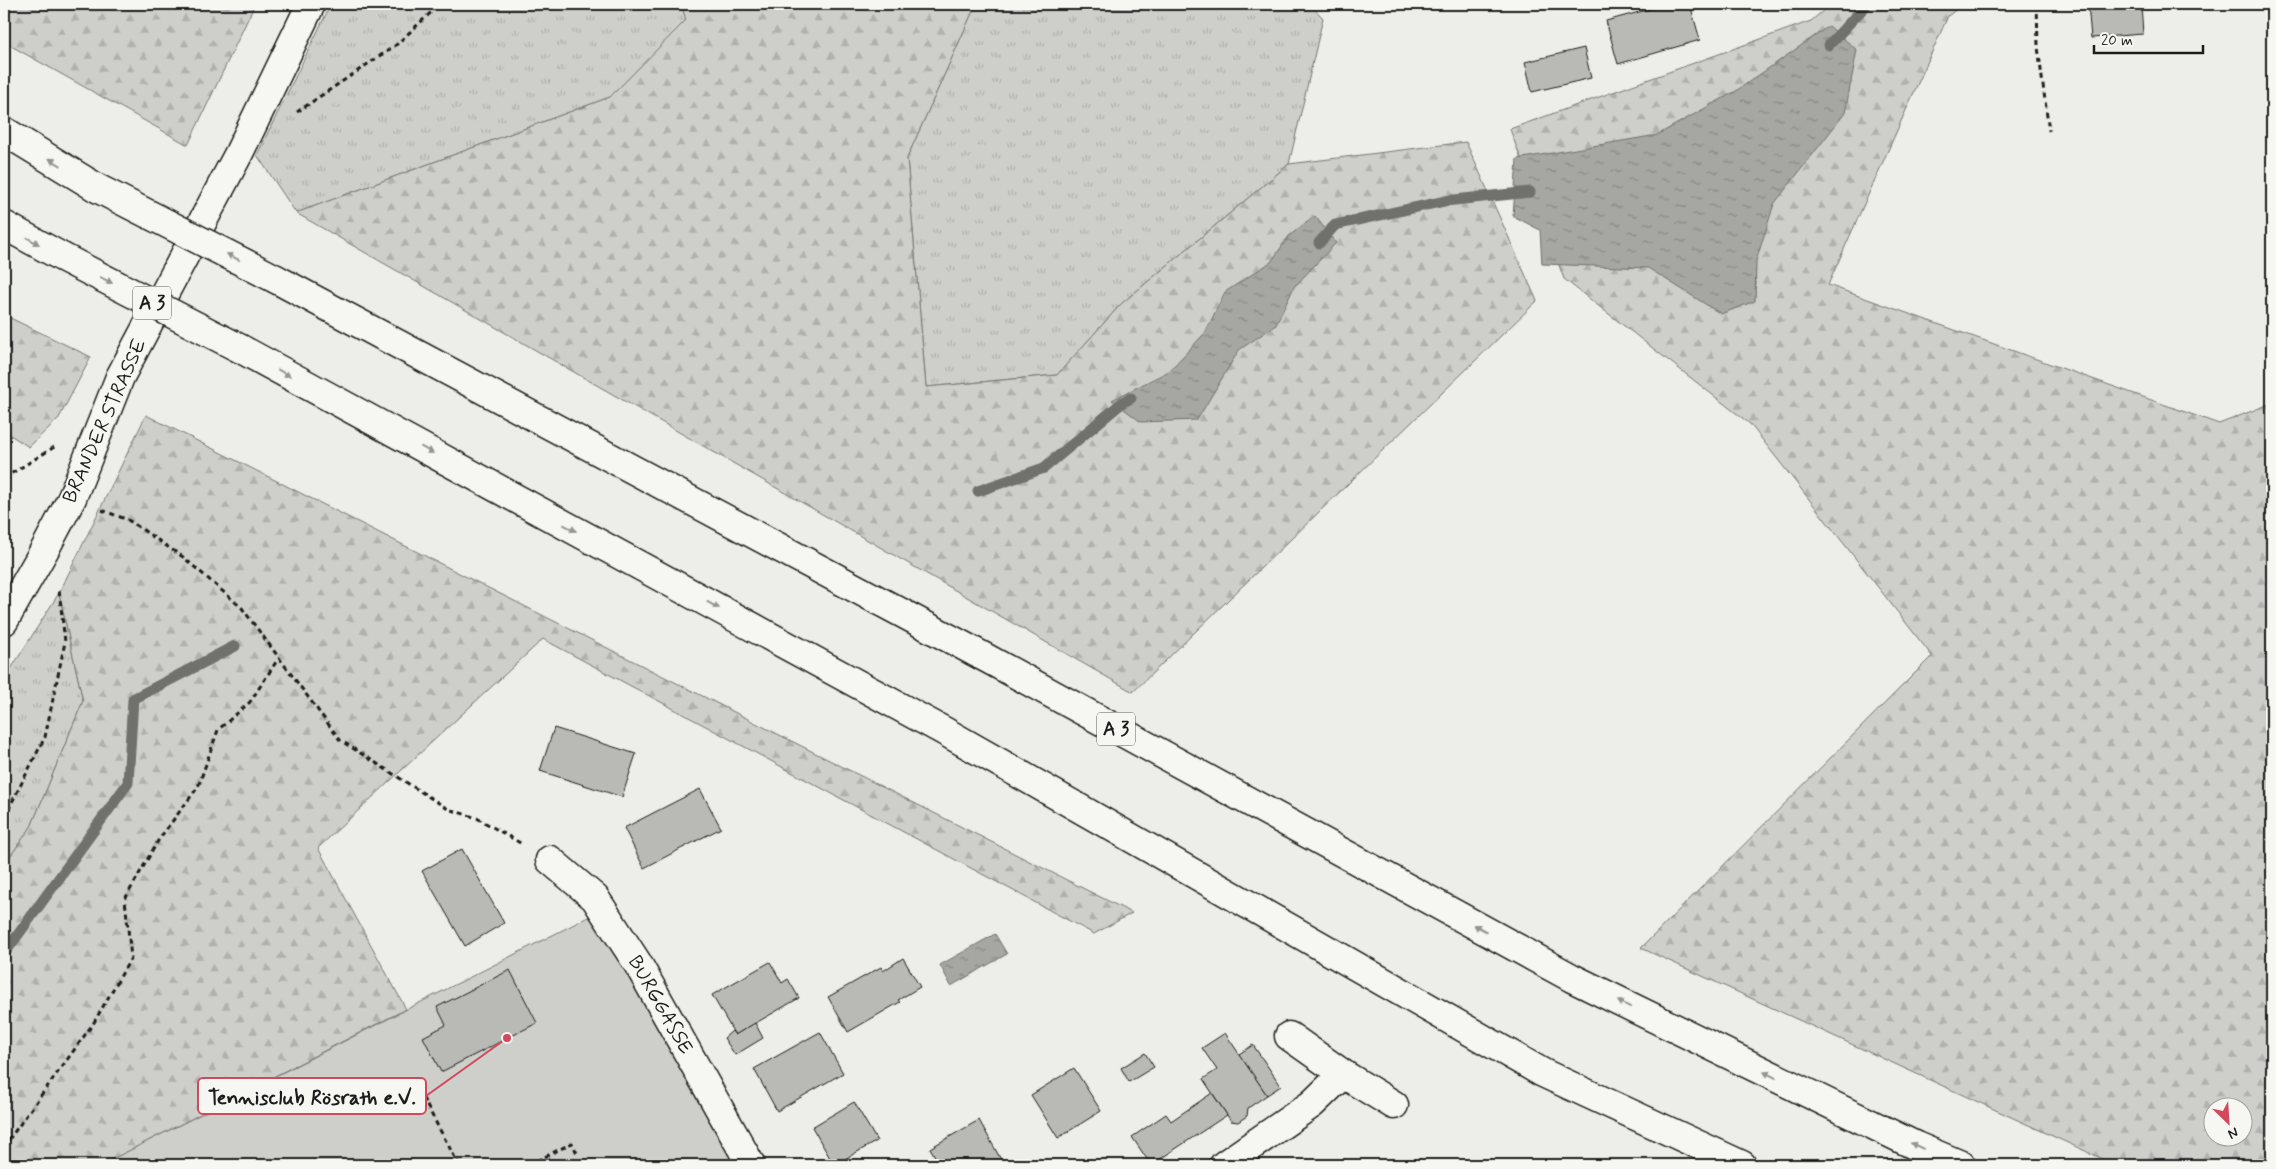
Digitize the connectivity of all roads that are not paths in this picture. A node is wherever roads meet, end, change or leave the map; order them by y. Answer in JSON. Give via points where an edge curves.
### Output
{"nodes":[{"id":1,"x":311,"y":4,"type":"edge"},
{"id":2,"x":4,"y":131,"type":"edge"},
{"id":3,"x":4,"y":225,"type":"edge"},
{"id":4,"x":4,"y":621,"type":"edge"},
{"id":5,"x":550,"y":860,"type":"road end"},
{"id":6,"x":1289,"y":1036,"type":"dead end"},
{"id":7,"x":1343,"y":1074,"type":"junction"},
{"id":8,"x":1394,"y":1105,"type":"dead end"},
{"id":9,"x":751,"y":1165,"type":"edge"},
{"id":10,"x":1224,"y":1165,"type":"edge"},
{"id":11,"x":1742,"y":1165,"type":"edge"},
{"id":12,"x":1961,"y":1165,"type":"edge"}],
"edges":[{"from":1,"to":4,"type":"main road","name":"BRANDER STRASSE","via":[[239,153],[120,377],[72,498]]},
{"from":12,"to":2,"type":"main road","number":"A 3","one_way":true,"bridge":true,"via":[[1572,978],[988,658],[276,279],[97,188]]},
{"from":3,"to":11,"type":"main road","number":"A 3","one_way":true,"bridge":true,"via":[[944,731],[1543,1073]]},
{"from":5,"to":9,"type":"main road","name":"BURGGASSE","via":[[595,898],[638,964]]},
{"from":6,"to":7,"type":"main road"},
{"from":7,"to":8,"type":"main road"},
{"from":7,"to":10,"type":"main road","via":[[1312,1104]]}]}
